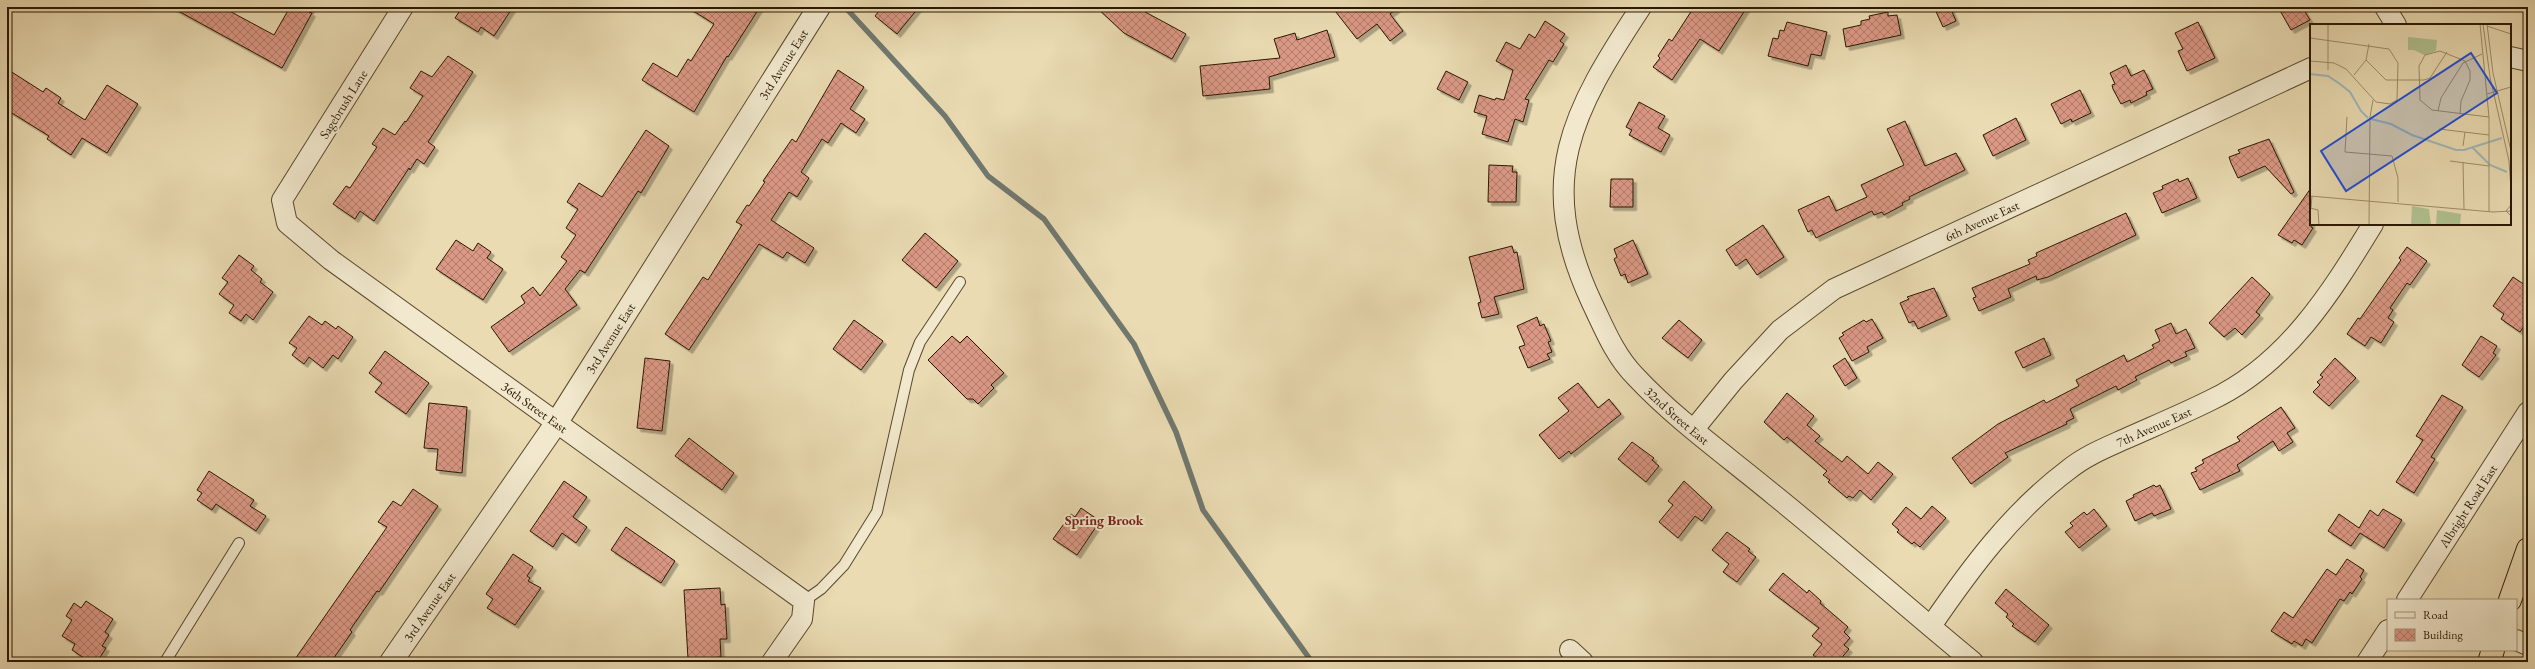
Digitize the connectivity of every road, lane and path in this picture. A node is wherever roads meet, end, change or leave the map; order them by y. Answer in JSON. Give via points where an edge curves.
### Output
{"nodes":[{"id":1,"x":403,"y":7,"type":"edge"},
{"id":2,"x":819,"y":7,"type":"edge"},
{"id":3,"x":1641,"y":7,"type":"edge"},
{"id":4,"x":2385,"y":7,"type":"edge"},
{"id":5,"x":2395,"y":24,"type":"edge"},
{"id":6,"x":2511,"y":57,"type":"edge"},
{"id":7,"x":2528,"y":60,"type":"edge"},
{"id":8,"x":2310,"y":68,"type":"edge"},
{"id":9,"x":282,"y":200,"type":"joint"},
{"id":10,"x":2372,"y":225,"type":"edge"},
{"id":11,"x":960,"y":282,"type":"dead end"},
{"id":12,"x":2528,"y":412,"type":"edge"},
{"id":13,"x":556,"y":422,"type":"junction"},
{"id":14,"x":1694,"y":429,"type":"junction"},
{"id":15,"x":239,"y":543,"type":"dead end"},
{"id":16,"x":2528,"y":549,"type":"edge"},
{"id":17,"x":2412,"y":599,"type":"edge"},
{"id":18,"x":2510,"y":599,"type":"edge"},
{"id":19,"x":804,"y":601,"type":"junction"},
{"id":20,"x":1931,"y":626,"type":"junction"},
{"id":21,"x":2387,"y":632,"type":"edge"},
{"id":22,"x":2517,"y":640,"type":"edge"},
{"id":23,"x":2528,"y":645,"type":"edge"},
{"id":24,"x":2493,"y":651,"type":"edge"},
{"id":25,"x":165,"y":662,"type":"edge"},
{"id":26,"x":391,"y":662,"type":"edge"},
{"id":27,"x":772,"y":662,"type":"edge"},
{"id":28,"x":1973,"y":662,"type":"edge"},
{"id":29,"x":2367,"y":662,"type":"edge"},
{"id":30,"x":2489,"y":662,"type":"edge"}],
"edges":[{"from":1,"to":9,"type":"street","name":"Sagebrush Lane"},
{"from":2,"to":13,"type":"street","name":"3rd Avenue East"},
{"from":3,"to":14,"type":"street","name":"32nd Street East","via":[[1599,73],[1579,112],[1566,157],[1564,204],[1572,249],[1587,292],[1619,354],[1633,375],[1665,406]]},
{"from":4,"to":5,"type":"street"},
{"from":6,"to":7,"type":"street"},
{"from":8,"to":14,"type":"street","name":"6th Avenue East","via":[[1834,289],[1780,330],[1733,381]]},
{"from":9,"to":13,"type":"street","name":"36th Street East","via":[[287,223],[332,260]]},
{"from":10,"to":20,"type":"street","name":"7th Avenue East","via":[[2317,310],[2270,362],[2214,399],[2089,456],[2069,469],[2018,515],[1972,567]]},
{"from":11,"to":19,"type":"lane","via":[[920,342],[909,370],[878,512],[844,564],[821,589]]},
{"from":12,"to":17,"type":"street","name":"Albright Road East"},
{"from":13,"to":19,"type":"street","name":"36th Street East"},
{"from":13,"to":26,"type":"street","name":"3rd Avenue East"},
{"from":14,"to":20,"type":"street","name":"32nd Street East"},
{"from":15,"to":25,"type":"lane"},
{"from":16,"to":18,"type":"highway"},
{"from":19,"to":27,"type":"street","via":[[802,619]]},
{"from":20,"to":28,"type":"street","name":"32nd Street East"},
{"from":21,"to":29,"type":"street"},
{"from":22,"to":23,"type":"street"},
{"from":24,"to":30,"type":"highway"}]}
